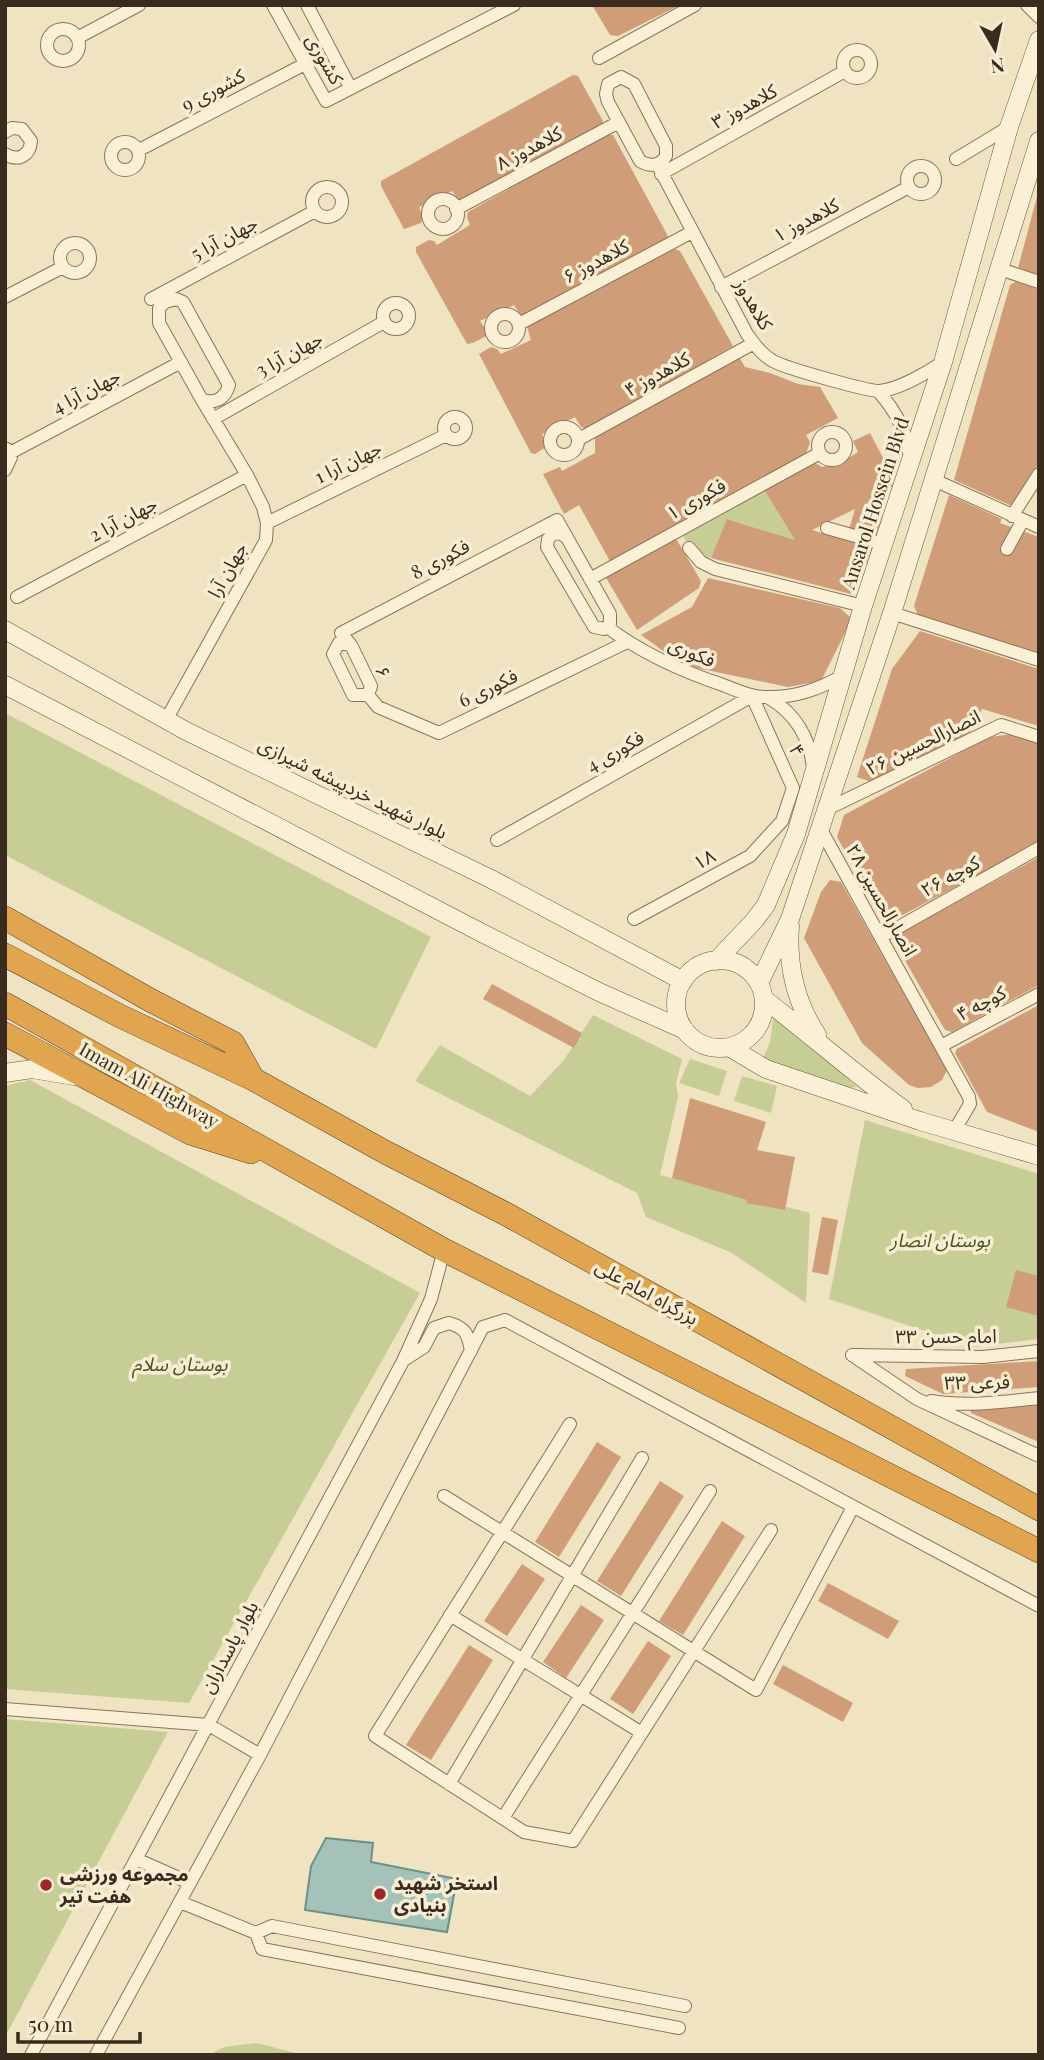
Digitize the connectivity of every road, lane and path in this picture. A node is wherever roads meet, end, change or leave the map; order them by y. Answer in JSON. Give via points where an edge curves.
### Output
{"nodes":[{"id":1,"x":139,"y":5,"type":"edge"},
{"id":2,"x":307,"y":5,"type":"edge"},
{"id":3,"x":514,"y":5,"type":"edge"},
{"id":4,"x":695,"y":5,"type":"edge"},
{"id":5,"x":1027,"y":5,"type":"edge"},
{"id":6,"x":274,"y":6,"type":"edge"},
{"id":7,"x":1039,"y":17,"type":"edge"},
{"id":8,"x":77,"y":38,"type":"dead end"},
{"id":9,"x":1039,"y":40,"type":"edge"},
{"id":10,"x":599,"y":58,"type":"dead end"},
{"id":11,"x":305,"y":64,"type":"junction"},
{"id":12,"x":845,"y":71,"type":"dead end"},
{"id":13,"x":350,"y":87,"type":"junction"},
{"id":14,"x":619,"y":122,"type":"junction"},
{"id":15,"x":1009,"y":127,"type":"junction"},
{"id":16,"x":5,"y":132,"type":"edge"},
{"id":17,"x":139,"y":150,"type":"dead end"},
{"id":18,"x":1037,"y":151,"type":"edge"},
{"id":19,"x":5,"y":154,"type":"edge"},
{"id":20,"x":956,"y":159,"type":"dead end"},
{"id":21,"x":659,"y":169,"type":"junction"},
{"id":22,"x":909,"y":187,"type":"dead end"},
{"id":23,"x":456,"y":209,"type":"dead end"},
{"id":24,"x":315,"y":211,"type":"dead end"},
{"id":25,"x":692,"y":232,"type":"junction"},
{"id":26,"x":63,"y":267,"type":"dead end"},
{"id":27,"x":1000,"y":269,"type":"junction"},
{"id":28,"x":1039,"y":282,"type":"edge"},
{"id":29,"x":174,"y":286,"type":"junction"},
{"id":30,"x":722,"y":287,"type":"junction"},
{"id":31,"x":5,"y":298,"type":"edge"},
{"id":32,"x":151,"y":299,"type":"dead end"},
{"id":33,"x":183,"y":302,"type":"junction"},
{"id":34,"x":384,"y":322,"type":"dead end"},
{"id":35,"x":519,"y":324,"type":"dead end"},
{"id":36,"x":754,"y":343,"type":"junction"},
{"id":37,"x":181,"y":362,"type":"junction"},
{"id":38,"x":943,"y":362,"type":"junction"},
{"id":39,"x":229,"y":385,"type":"junction"},
{"id":40,"x":878,"y":391,"type":"junction"},
{"id":41,"x":202,"y":400,"type":"junction"},
{"id":42,"x":241,"y":403,"type":"junction"},
{"id":43,"x":213,"y":419,"type":"junction"},
{"id":44,"x":446,"y":435,"type":"dead end"},
{"id":45,"x":579,"y":439,"type":"dead end"},
{"id":46,"x":8,"y":451,"type":"edge"},
{"id":47,"x":820,"y":453,"type":"dead end"},
{"id":48,"x":910,"y":463,"type":"junction"},
{"id":49,"x":5,"y":470,"type":"edge"},
{"id":50,"x":1039,"y":474,"type":"edge"},
{"id":51,"x":247,"y":475,"type":"junction"},
{"id":52,"x":934,"y":480,"type":"junction"},
{"id":53,"x":1017,"y":518,"type":"junction"},
{"id":54,"x":267,"y":523,"type":"junction"},
{"id":55,"x":1039,"y":527,"type":"edge"},
{"id":56,"x":827,"y":528,"type":"dead end"},
{"id":57,"x":566,"y":537,"type":"junction"},
{"id":58,"x":883,"y":544,"type":"junction"},
{"id":59,"x":690,"y":548,"type":"dead end"},
{"id":60,"x":1007,"y":550,"type":"dead end"},
{"id":61,"x":590,"y":579,"type":"junction"},
{"id":62,"x":17,"y":597,"type":"dead end"},
{"id":63,"x":863,"y":606,"type":"junction"},
{"id":64,"x":892,"y":613,"type":"junction"},
{"id":65,"x":607,"y":627,"type":"junction"},
{"id":66,"x":5,"y":631,"type":"edge"},
{"id":67,"x":627,"y":642,"type":"junction"},
{"id":68,"x":351,"y":645,"type":"junction"},
{"id":69,"x":1039,"y":660,"type":"edge"},
{"id":70,"x":842,"y":676,"type":"junction"},
{"id":71,"x":5,"y":685,"type":"edge"},
{"id":72,"x":368,"y":695,"type":"junction"},
{"id":73,"x":752,"y":696,"type":"junction"},
{"id":74,"x":769,"y":698,"type":"junction"},
{"id":75,"x":166,"y":720,"type":"junction"},
{"id":76,"x":1039,"y":737,"type":"edge"},
{"id":77,"x":814,"y":772,"type":"junction"},
{"id":78,"x":823,"y":819,"type":"junction"},
{"id":79,"x":782,"y":821,"type":"joint"},
{"id":80,"x":497,"y":840,"type":"dead end"},
{"id":81,"x":1039,"y":848,"type":"edge"},
{"id":82,"x":5,"y":918,"type":"edge"},
{"id":83,"x":635,"y":919,"type":"dead end"},
{"id":84,"x":790,"y":919,"type":"junction"},
{"id":85,"x":881,"y":937,"type":"junction"},
{"id":86,"x":5,"y":955,"type":"edge"},
{"id":87,"x":716,"y":961,"type":"junction"},
{"id":88,"x":683,"y":981,"type":"junction"},
{"id":89,"x":761,"y":991,"type":"junction"},
{"id":90,"x":1039,"y":994,"type":"edge"},
{"id":91,"x":5,"y":1003,"type":"edge"},
{"id":92,"x":685,"y":1030,"type":"junction"},
{"id":93,"x":5,"y":1034,"type":"edge"},
{"id":94,"x":822,"y":1044,"type":"junction"},
{"id":95,"x":941,"y":1046,"type":"junction"},
{"id":96,"x":729,"y":1047,"type":"junction"},
{"id":97,"x":5,"y":1073,"type":"edge"},
{"id":98,"x":88,"y":1078,"type":"junction"},
{"id":99,"x":253,"y":1079,"type":"junction"},
{"id":100,"x":920,"y":1121,"type":"junction"},
{"id":101,"x":954,"y":1131,"type":"junction"},
{"id":102,"x":1039,"y":1156,"type":"edge"},
{"id":103,"x":293,"y":1166,"type":"junction"},
{"id":104,"x":444,"y":1250,"type":"junction"},
{"id":105,"x":1039,"y":1351,"type":"edge"},
{"id":106,"x":471,"y":1352,"type":"junction"},
{"id":107,"x":403,"y":1361,"type":"junction"},
{"id":108,"x":1039,"y":1398,"type":"edge"},
{"id":109,"x":917,"y":1399,"type":"junction"},
{"id":110,"x":570,"y":1424,"type":"dead end"},
{"id":111,"x":1039,"y":1457,"type":"edge"},
{"id":112,"x":642,"y":1458,"type":"dead end"},
{"id":113,"x":710,"y":1491,"type":"dead end"},
{"id":114,"x":444,"y":1496,"type":"dead end"},
{"id":115,"x":1035,"y":1502,"type":"edge"},
{"id":116,"x":852,"y":1507,"type":"junction"},
{"id":117,"x":771,"y":1530,"type":"dead end"},
{"id":118,"x":502,"y":1532,"type":"junction"},
{"id":119,"x":1039,"y":1551,"type":"edge"},
{"id":120,"x":573,"y":1575,"type":"junction"},
{"id":121,"x":1039,"y":1606,"type":"edge"},
{"id":122,"x":632,"y":1614,"type":"junction"},
{"id":123,"x":450,"y":1615,"type":"junction"},
{"id":124,"x":694,"y":1651,"type":"junction"},
{"id":125,"x":522,"y":1660,"type":"junction"},
{"id":126,"x":580,"y":1695,"type":"junction"},
{"id":127,"x":5,"y":1709,"type":"edge"},
{"id":128,"x":209,"y":1726,"type":"junction"},
{"id":129,"x":642,"y":1733,"type":"junction"},
{"id":130,"x":260,"y":1755,"type":"junction"},
{"id":131,"x":449,"y":1784,"type":"junction"},
{"id":132,"x":503,"y":1818,"type":"junction"},
{"id":133,"x":136,"y":1859,"type":"junction"},
{"id":134,"x":190,"y":1883,"type":"junction"},
{"id":135,"x":180,"y":1902,"type":"junction"},
{"id":136,"x":256,"y":1933,"type":"junction"},
{"id":137,"x":685,"y":2006,"type":"dead end"},
{"id":138,"x":679,"y":2028,"type":"dead end"},
{"id":139,"x":31,"y":2055,"type":"edge"},
{"id":140,"x":96,"y":2055,"type":"edge"}],
"edges":[{"from":1,"to":8,"type":"street"},
{"from":2,"to":13,"type":"street","name":"کشوری"},
{"from":3,"to":13,"type":"street"},
{"from":4,"to":10,"type":"street"},
{"from":5,"to":7,"type":"street"},
{"from":6,"to":11,"type":"street","name":"کشوری"},
{"from":9,"to":15,"type":"street","name":"Ansarol Hossein Blvd"},
{"from":11,"to":13,"type":"street","name":"کشوری","via":[[326,101]]},
{"from":11,"to":17,"type":"street","name":"کشوری 9"},
{"from":12,"to":21,"type":"street","name":"کلاهدوز ۳"},
{"from":14,"to":21,"type":"street","name":"کلاهدوز","via":[[640,161]]},
{"from":14,"to":21,"type":"street","name":"کلاهدوز","via":[[606,94],[611,80],[621,77],[634,84],[666,146]]},
{"from":14,"to":23,"type":"street","name":"کلاهدوز ۸"},
{"from":15,"to":20,"type":"street"},
{"from":15,"to":38,"type":"street","name":"Ansarol Hossein Blvd"},
{"from":16,"to":19,"type":"street","via":[[22,129],[30,146],[22,157]]},
{"from":18,"to":27,"type":"street"},
{"from":21,"to":25,"type":"street","name":"کلاهدوز"},
{"from":22,"to":30,"type":"street","name":"کلاهدوز ۱"},
{"from":24,"to":29,"type":"street","name":"جهان آرا 5"},
{"from":25,"to":30,"type":"street","name":"کلاهدوز"},
{"from":25,"to":35,"type":"street","name":"کلاهدوز ۶"},
{"from":26,"to":31,"type":"street"},
{"from":27,"to":28,"type":"street"},
{"from":27,"to":52,"type":"street"},
{"from":29,"to":32,"type":"street","name":"جهان آرا 5"},
{"from":29,"to":33,"type":"street"},
{"from":30,"to":36,"type":"street","name":"کلاهدوز"},
{"from":33,"to":37,"type":"street","via":[[176,299],[159,308],[159,323]]},
{"from":33,"to":39,"type":"street"},
{"from":34,"to":42,"type":"street","name":"جهان آرا 3"},
{"from":36,"to":40,"type":"street","name":"کلاهدوز","via":[[761,353],[788,368]]},
{"from":36,"to":45,"type":"street","name":"کلاهدوز ۴"},
{"from":37,"to":41,"type":"street"},
{"from":37,"to":46,"type":"street","name":"جهان آرا 4"},
{"from":38,"to":40,"type":"street","via":[[916,378]]},
{"from":38,"to":48,"type":"street","name":"Ansarol Hossein Blvd"},
{"from":39,"to":41,"type":"street","via":[[219,400]]},
{"from":39,"to":42,"type":"street"},
{"from":40,"to":48,"type":"street","via":[[900,422]]},
{"from":41,"to":43,"type":"street"},
{"from":42,"to":43,"type":"street","name":"جهان آرا 3"},
{"from":43,"to":51,"type":"street"},
{"from":44,"to":54,"type":"street","name":"جهان آرا 1"},
{"from":46,"to":49,"type":"street","via":[[11,462]]},
{"from":47,"to":61,"type":"street","name":"فکوری ۱"},
{"from":48,"to":58,"type":"street","name":"Ansarol Hossein Blvd"},
{"from":50,"to":53,"type":"street"},
{"from":51,"to":54,"type":"street"},
{"from":51,"to":62,"type":"street","name":"جهان آرا 2"},
{"from":52,"to":53,"type":"street"},
{"from":52,"to":64,"type":"street"},
{"from":53,"to":55,"type":"street"},
{"from":53,"to":60,"type":"street"},
{"from":54,"to":75,"type":"street","name":"جهان آرا","via":[[266,540]]},
{"from":56,"to":58,"type":"street"},
{"from":57,"to":61,"type":"street"},
{"from":57,"to":65,"type":"street","name":"فکوری","via":[[550,536],[549,550],[594,627]]},
{"from":57,"to":68,"type":"street","name":"فکوری 8","via":[[557,520],[341,633]]},
{"from":58,"to":63,"type":"street","name":"Ansarol Hossein Blvd"},
{"from":59,"to":63,"type":"street","via":[[701,562],[715,569]]},
{"from":61,"to":65,"type":"street","via":[[610,614]]},
{"from":63,"to":70,"type":"street","name":"Ansarol Hossein Blvd"},
{"from":64,"to":69,"type":"street"},
{"from":64,"to":78,"type":"street"},
{"from":65,"to":67,"type":"street","name":"فکوری"},
{"from":66,"to":75,"type":"street","name":"بلوار شهید خردپیشه شیرازی"},
{"from":67,"to":72,"type":"street","name":"فکوری 6","via":[[439,733],[378,707]]},
{"from":67,"to":73,"type":"street","name":"فکوری","via":[[688,673]]},
{"from":68,"to":72,"type":"street","name":"۶","via":[[371,686]]},
{"from":68,"to":72,"type":"street","name":"۶","via":[[338,643],[333,654],[353,695]]},
{"from":70,"to":74,"type":"street","name":"فکوری","via":[[815,690]]},
{"from":70,"to":77,"type":"street","name":"Ansarol Hossein Blvd"},
{"from":71,"to":92,"type":"street","via":[[503,944]]},
{"from":73,"to":74,"type":"street","name":"فکوری"},
{"from":73,"to":79,"type":"street","name":"۴","via":[[793,788]]},
{"from":73,"to":80,"type":"street","name":"فکوری 4"},
{"from":74,"to":77,"type":"street","via":[[792,715],[810,748]]},
{"from":75,"to":88,"type":"street","name":"بلوار شهید خردپیشه شیرازی","via":[[491,879]]},
{"from":76,"to":78,"type":"street","name":"انصارالحسین ۲۶","via":[[1001,725]]},
{"from":77,"to":87,"type":"street","name":"Ansarol Hossein Blvd","via":[[796,834],[769,899]]},
{"from":78,"to":84,"type":"street"},
{"from":78,"to":85,"type":"street","name":"انصارالحسین ۲۸"},
{"from":79,"to":83,"type":"street","name":"۱۸","via":[[751,856]]},
{"from":81,"to":85,"type":"street","name":"کوچه ۲۶"},
{"from":82,"to":99,"type":"highway","via":[[233,1043]]},
{"from":84,"to":89,"type":"street"},
{"from":84,"to":94,"type":"street","via":[[790,967],[796,995]]},
{"from":85,"to":95,"type":"street","name":"انصارالحسین ۲۸"},
{"from":86,"to":99,"type":"highway"},
{"from":87,"to":88,"type":"street","via":[[697,967]]},
{"from":87,"to":89,"type":"street","via":[[733,962],[748,970]]},
{"from":88,"to":92,"type":"street","via":[[676,1006]]},
{"from":89,"to":94,"type":"street"},
{"from":89,"to":96,"type":"street","via":[[764,1009],[758,1026],[746,1040]]},
{"from":90,"to":95,"type":"street","name":"کوچه ۴"},
{"from":91,"to":103,"type":"highway","name":"Imam Ali Highway"},
{"from":92,"to":96,"type":"street","via":[[699,1043]]},
{"from":93,"to":98,"type":"highway"},
{"from":94,"to":100,"type":"street"},
{"from":95,"to":101,"type":"street","name":"انصارالحسین ۲۸","via":[[970,1104]]},
{"from":96,"to":100,"type":"street","via":[[766,1069]]},
{"from":97,"to":98,"type":"street","via":[[32,1069]]},
{"from":98,"to":103,"type":"highway","via":[[190,1133]]},
{"from":99,"to":115,"type":"highway","name":"بزرگراه امام علی"},
{"from":100,"to":101,"type":"street"},
{"from":101,"to":102,"type":"street"},
{"from":103,"to":104,"type":"highway"},
{"from":104,"to":107,"type":"street","name":"بلوار پاسداران","via":[[431,1299]]},
{"from":104,"to":119,"type":"highway"},
{"from":105,"to":109,"type":"street","name":"امام حسن ۳۳","via":[[983,1357],[852,1355]]},
{"from":106,"to":107,"type":"street","via":[[469,1335],[449,1323],[434,1328],[424,1347]]},
{"from":106,"to":116,"type":"street","via":[[483,1327],[505,1320]]},
{"from":106,"to":130,"type":"street"},
{"from":107,"to":128,"type":"street","name":"بلوار پاسداران"},
{"from":108,"to":109,"type":"street","name":"فرعی ۳۳","via":[[948,1404]]},
{"from":109,"to":111,"type":"street"},
{"from":110,"to":118,"type":"street"},
{"from":112,"to":120,"type":"street"},
{"from":113,"to":122,"type":"street"},
{"from":114,"to":118,"type":"street"},
{"from":116,"to":121,"type":"street"},
{"from":116,"to":124,"type":"street","via":[[756,1690]]},
{"from":117,"to":124,"type":"street"},
{"from":118,"to":120,"type":"street"},
{"from":118,"to":123,"type":"street"},
{"from":120,"to":122,"type":"street"},
{"from":120,"to":125,"type":"street"},
{"from":122,"to":124,"type":"street"},
{"from":122,"to":126,"type":"street"},
{"from":123,"to":125,"type":"street"},
{"from":123,"to":131,"type":"street","via":[[374,1736]]},
{"from":124,"to":129,"type":"street"},
{"from":125,"to":126,"type":"street"},
{"from":125,"to":131,"type":"street"},
{"from":126,"to":129,"type":"street"},
{"from":126,"to":132,"type":"street"},
{"from":127,"to":128,"type":"street"},
{"from":128,"to":130,"type":"street"},
{"from":128,"to":133,"type":"street","name":"بلوار پاسداران"},
{"from":129,"to":132,"type":"street","via":[[573,1841],[524,1832]]},
{"from":130,"to":134,"type":"street"},
{"from":131,"to":132,"type":"street"},
{"from":133,"to":134,"type":"street"},
{"from":133,"to":139,"type":"street","name":"بلوار پاسداران"},
{"from":134,"to":135,"type":"street"},
{"from":135,"to":136,"type":"street"},
{"from":135,"to":140,"type":"street"},
{"from":136,"to":137,"type":"street","via":[[272,1926]]},
{"from":136,"to":138,"type":"street","via":[[262,1949]]}]}
